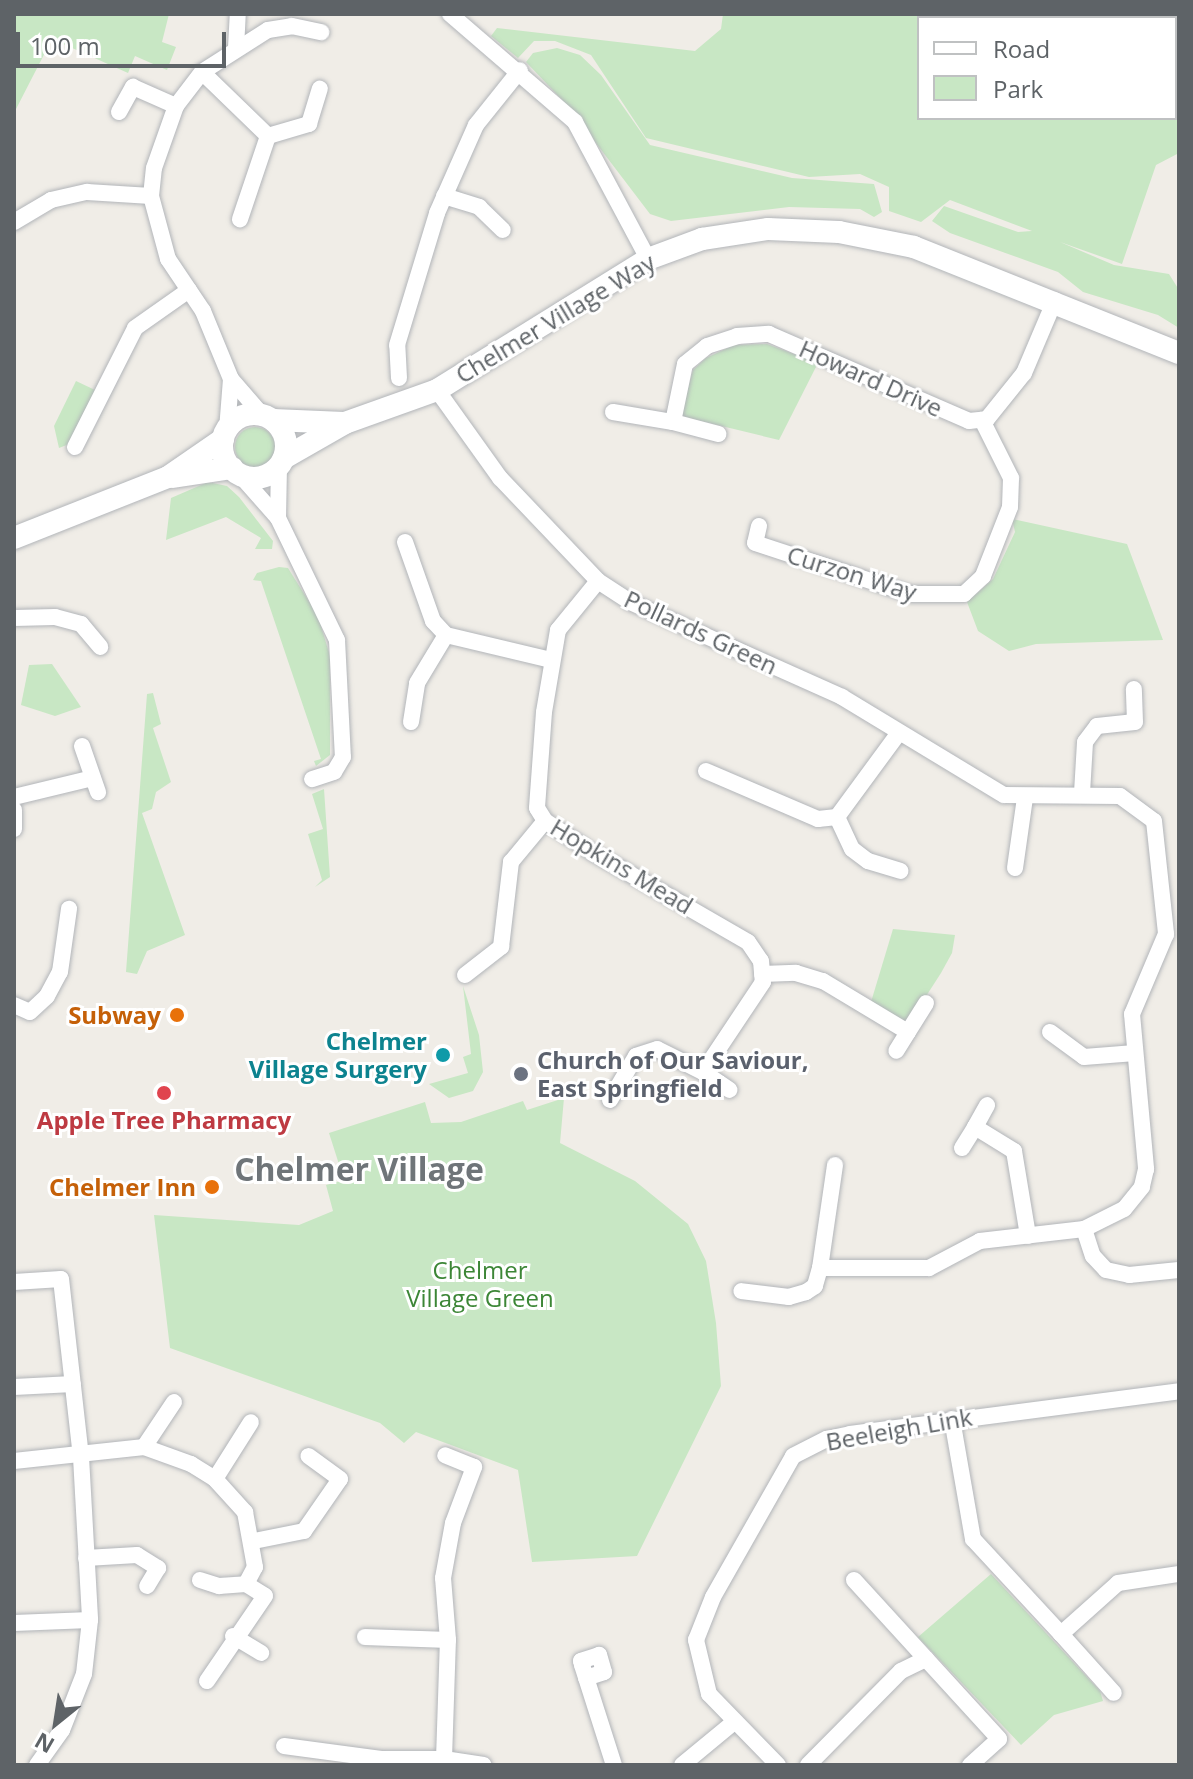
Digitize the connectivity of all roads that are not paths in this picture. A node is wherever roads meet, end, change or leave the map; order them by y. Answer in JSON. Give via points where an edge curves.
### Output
{"nodes":[{"id":1,"x":238,"y":14,"type":"edge"},
{"id":2,"x":450,"y":14,"type":"edge"},
{"id":3,"x":321,"y":32,"type":"dead end"},
{"id":4,"x":236,"y":48,"type":"junction"},
{"id":5,"x":520,"y":70,"type":"junction"},
{"id":6,"x":202,"y":72,"type":"junction"},
{"id":7,"x":320,"y":89,"type":"dead end"},
{"id":8,"x":176,"y":106,"type":"junction"},
{"id":9,"x":119,"y":112,"type":"dead end"},
{"id":10,"x":268,"y":136,"type":"junction"},
{"id":11,"x":151,"y":196,"type":"junction"},
{"id":12,"x":444,"y":196,"type":"junction"},
{"id":13,"x":240,"y":219,"type":"dead end"},
{"id":14,"x":14,"y":222,"type":"edge"},
{"id":15,"x":503,"y":230,"type":"dead end"},
{"id":16,"x":648,"y":259,"type":"junction"},
{"id":17,"x":189,"y":290,"type":"junction"},
{"id":18,"x":1055,"y":300,"type":"junction"},
{"id":19,"x":1179,"y":353,"type":"edge"},
{"id":20,"x":399,"y":378,"type":"dead end"},
{"id":21,"x":231,"y":379,"type":"junction"},
{"id":22,"x":437,"y":390,"type":"junction"},
{"id":23,"x":613,"y":412,"type":"dead end"},
{"id":24,"x":268,"y":418,"type":"junction"},
{"id":25,"x":982,"y":420,"type":"junction"},
{"id":26,"x":673,"y":422,"type":"junction"},
{"id":27,"x":345,"y":423,"type":"junction"},
{"id":28,"x":225,"y":434,"type":"junction"},
{"id":29,"x":718,"y":434,"type":"dead end"},
{"id":30,"x":75,"y":447,"type":"dead end"},
{"id":31,"x":282,"y":462,"type":"junction"},
{"id":32,"x":236,"y":471,"type":"junction"},
{"id":33,"x":168,"y":477,"type":"junction"},
{"id":34,"x":278,"y":518,"type":"junction"},
{"id":35,"x":759,"y":526,"type":"dead end"},
{"id":36,"x":14,"y":538,"type":"edge"},
{"id":37,"x":405,"y":542,"type":"dead end"},
{"id":38,"x":598,"y":581,"type":"junction"},
{"id":39,"x":14,"y":618,"type":"edge"},
{"id":40,"x":446,"y":635,"type":"junction"},
{"id":41,"x":100,"y":647,"type":"dead end"},
{"id":42,"x":551,"y":660,"type":"junction"},
{"id":43,"x":1134,"y":689,"type":"dead end"},
{"id":44,"x":411,"y":722,"type":"dead end"},
{"id":45,"x":898,"y":734,"type":"junction"},
{"id":46,"x":82,"y":746,"type":"dead end"},
{"id":47,"x":706,"y":771,"type":"dead end"},
{"id":48,"x":312,"y":779,"type":"dead end"},
{"id":49,"x":1082,"y":793,"type":"junction"},
{"id":50,"x":14,"y":797,"type":"edge"},
{"id":51,"x":1025,"y":798,"type":"junction"},
{"id":52,"x":14,"y":810,"type":"edge"},
{"id":53,"x":837,"y":817,"type":"junction"},
{"id":54,"x":545,"y":821,"type":"junction"},
{"id":55,"x":14,"y":829,"type":"edge"},
{"id":56,"x":1015,"y":868,"type":"dead end"},
{"id":57,"x":900,"y":871,"type":"dead end"},
{"id":58,"x":69,"y":909,"type":"dead end"},
{"id":59,"x":762,"y":974,"type":"junction"},
{"id":60,"x":465,"y":975,"type":"dead end"},
{"id":61,"x":926,"y":1003,"type":"dead end"},
{"id":62,"x":14,"y":1005,"type":"edge"},
{"id":63,"x":908,"y":1032,"type":"junction"},
{"id":64,"x":1050,"y":1032,"type":"dead end"},
{"id":65,"x":896,"y":1051,"type":"dead end"},
{"id":66,"x":1135,"y":1053,"type":"junction"},
{"id":67,"x":703,"y":1072,"type":"junction"},
{"id":68,"x":730,"y":1090,"type":"dead end"},
{"id":69,"x":610,"y":1100,"type":"dead end"},
{"id":70,"x":987,"y":1105,"type":"dead end"},
{"id":71,"x":975,"y":1127,"type":"junction"},
{"id":72,"x":962,"y":1148,"type":"dead end"},
{"id":73,"x":835,"y":1165,"type":"dead end"},
{"id":74,"x":1084,"y":1229,"type":"junction"},
{"id":75,"x":1028,"y":1236,"type":"junction"},
{"id":76,"x":820,"y":1268,"type":"junction"},
{"id":77,"x":1179,"y":1270,"type":"edge"},
{"id":78,"x":14,"y":1282,"type":"edge"},
{"id":79,"x":741,"y":1291,"type":"dead end"},
{"id":80,"x":73,"y":1384,"type":"junction"},
{"id":81,"x":14,"y":1387,"type":"edge"},
{"id":82,"x":1179,"y":1391,"type":"edge"},
{"id":83,"x":174,"y":1402,"type":"dead end"},
{"id":84,"x":952,"y":1419,"type":"junction"},
{"id":85,"x":251,"y":1422,"type":"dead end"},
{"id":86,"x":144,"y":1447,"type":"junction"},
{"id":87,"x":445,"y":1455,"type":"dead end"},
{"id":88,"x":308,"y":1456,"type":"dead end"},
{"id":89,"x":81,"y":1457,"type":"junction"},
{"id":90,"x":14,"y":1461,"type":"edge"},
{"id":91,"x":215,"y":1479,"type":"junction"},
{"id":92,"x":254,"y":1541,"type":"junction"},
{"id":93,"x":86,"y":1558,"type":"junction"},
{"id":94,"x":1179,"y":1574,"type":"edge"},
{"id":95,"x":200,"y":1580,"type":"dead end"},
{"id":96,"x":854,"y":1580,"type":"dead end"},
{"id":97,"x":246,"y":1584,"type":"junction"},
{"id":98,"x":147,"y":1586,"type":"dead end"},
{"id":99,"x":90,"y":1620,"type":"junction"},
{"id":100,"x":14,"y":1623,"type":"edge"},
{"id":101,"x":1061,"y":1634,"type":"junction"},
{"id":102,"x":233,"y":1636,"type":"junction"},
{"id":103,"x":365,"y":1637,"type":"dead end"},
{"id":104,"x":448,"y":1640,"type":"junction"},
{"id":105,"x":261,"y":1653,"type":"dead end"},
{"id":106,"x":926,"y":1659,"type":"junction"},
{"id":107,"x":586,"y":1678,"type":"dead end"},
{"id":108,"x":207,"y":1681,"type":"dead end"},
{"id":109,"x":1114,"y":1693,"type":"dead end"},
{"id":110,"x":734,"y":1722,"type":"junction"},
{"id":111,"x":284,"y":1746,"type":"dead end"},
{"id":112,"x":444,"y":1759,"type":"junction"},
{"id":113,"x":380,"y":1762,"type":"edge"},
{"id":114,"x":37,"y":1765,"type":"edge"},
{"id":115,"x":484,"y":1765,"type":"edge"},
{"id":116,"x":614,"y":1765,"type":"edge"},
{"id":117,"x":682,"y":1765,"type":"edge"},
{"id":118,"x":778,"y":1765,"type":"edge"},
{"id":119,"x":808,"y":1765,"type":"edge"},
{"id":120,"x":970,"y":1765,"type":"edge"}],
"edges":[{"from":1,"to":4,"type":"street"},
{"from":2,"to":5,"type":"street"},
{"from":3,"to":4,"type":"street","via":[[292,26],[268,30]]},
{"from":4,"to":6,"type":"street"},
{"from":5,"to":12,"type":"street","via":[[476,125]]},
{"from":5,"to":16,"type":"street","via":[[575,122]]},
{"from":6,"to":8,"type":"street"},
{"from":6,"to":10,"type":"street"},
{"from":7,"to":10,"type":"street","via":[[309,124]]},
{"from":8,"to":9,"type":"street","via":[[133,87]]},
{"from":8,"to":11,"type":"street","via":[[161,135]]},
{"from":10,"to":13,"type":"street"},
{"from":11,"to":14,"type":"street","via":[[87,192],[51,200]]},
{"from":11,"to":17,"type":"street","via":[[168,259]]},
{"from":12,"to":15,"type":"street","via":[[479,207]]},
{"from":12,"to":20,"type":"street","via":[[397,345]]},
{"from":16,"to":18,"type":"street","name":"Chelmer Village Way","via":[[702,239],[768,229],[839,232],[914,247]]},
{"from":16,"to":22,"type":"street","name":"Chelmer Village Way"},
{"from":17,"to":21,"type":"street"},
{"from":17,"to":30,"type":"street","via":[[135,328]]},
{"from":18,"to":19,"type":"street","name":"Chelmer Village Way"},
{"from":18,"to":25,"type":"street","via":[[1024,373]]},
{"from":21,"to":24,"type":"street"},
{"from":21,"to":28,"type":"street"},
{"from":22,"to":27,"type":"street","name":"Chelmer Village Way"},
{"from":22,"to":38,"type":"street","name":"Pollards Green","via":[[500,478]]},
{"from":23,"to":26,"type":"street"},
{"from":24,"to":27,"type":"street","name":"Chelmer Village Way"},
{"from":24,"to":28,"type":"street","name":"Chelmer Village Way","via":[[243,416]]},
{"from":24,"to":31,"type":"street","via":[[285,437]]},
{"from":25,"to":26,"type":"street","name":"Howard Drive","via":[[969,421],[769,334],[737,336],[707,346],[685,364]]},
{"from":25,"to":35,"type":"street","name":"Curzon Way","via":[[1011,478],[1010,507],[983,576],[964,594],[910,594],[755,543]]},
{"from":26,"to":29,"type":"street"},
{"from":27,"to":31,"type":"street","name":"Chelmer Village Way"},
{"from":28,"to":32,"type":"street"},
{"from":28,"to":33,"type":"street","name":"Chelmer Village Way"},
{"from":31,"to":32,"type":"street","name":"Chelmer Village Way","via":[[261,477]]},
{"from":31,"to":34,"type":"street"},
{"from":32,"to":33,"type":"street","name":"Chelmer Village Way"},
{"from":32,"to":34,"type":"street"},
{"from":33,"to":36,"type":"street","name":"Chelmer Village Way"},
{"from":34,"to":48,"type":"street","via":[[332,628],[341,668],[343,757],[334,772]]},
{"from":37,"to":40,"type":"street","via":[[433,621]]},
{"from":38,"to":42,"type":"street","name":"Hopkins Mead","via":[[558,630]]},
{"from":38,"to":45,"type":"street","name":"Pollards Green","via":[[630,602],[842,697]]},
{"from":39,"to":41,"type":"street","via":[[55,617],[77,623]]},
{"from":40,"to":42,"type":"street"},
{"from":40,"to":44,"type":"street","via":[[417,683]]},
{"from":42,"to":54,"type":"street","name":"Hopkins Mead","via":[[536,797]]},
{"from":43,"to":49,"type":"street","via":[[1135,722],[1097,726],[1085,742]]},
{"from":45,"to":51,"type":"street","name":"Pollards Green","via":[[989,788]]},
{"from":45,"to":53,"type":"street"},
{"from":46,"to":50,"type":"street","via":[[96,785]]},
{"from":47,"to":53,"type":"street","via":[[818,819]]},
{"from":49,"to":51,"type":"street","name":"Pollards Green"},
{"from":49,"to":66,"type":"street","name":"Pollards Green","via":[[1120,796],[1135,804],[1154,821],[1162,858],[1166,934],[1132,1014]]},
{"from":51,"to":56,"type":"street"},
{"from":52,"to":55,"type":"street"},
{"from":53,"to":57,"type":"street","via":[[852,849],[868,861]]},
{"from":54,"to":59,"type":"street","name":"Hopkins Mead","via":[[748,942],[761,961]]},
{"from":54,"to":60,"type":"street","via":[[511,862],[501,947]]},
{"from":58,"to":62,"type":"street","via":[[60,972],[30,1012]]},
{"from":59,"to":63,"type":"street","via":[[796,973],[823,981]]},
{"from":59,"to":67,"type":"street","via":[[763,982]]},
{"from":61,"to":63,"type":"street"},
{"from":63,"to":65,"type":"street"},
{"from":64,"to":66,"type":"street","via":[[1084,1057]]},
{"from":66,"to":74,"type":"street","name":"Pollards Green","via":[[1146,1169],[1142,1187],[1124,1209]]},
{"from":67,"to":68,"type":"street"},
{"from":67,"to":69,"type":"street","via":[[657,1049],[636,1056]]},
{"from":70,"to":71,"type":"street"},
{"from":71,"to":72,"type":"street"},
{"from":71,"to":75,"type":"street","via":[[1014,1151]]},
{"from":73,"to":76,"type":"street"},
{"from":74,"to":75,"type":"street","name":"Pollards Green"},
{"from":74,"to":77,"type":"street","via":[[1093,1256],[1106,1270],[1129,1275]]},
{"from":75,"to":76,"type":"street","name":"Pollards Green","via":[[980,1241],[929,1268]]},
{"from":76,"to":79,"type":"street","via":[[815,1286],[789,1297]]},
{"from":78,"to":80,"type":"street","via":[[61,1279]]},
{"from":80,"to":81,"type":"street"},
{"from":80,"to":89,"type":"street"},
{"from":82,"to":84,"type":"street","name":"Beeleigh Link"},
{"from":83,"to":86,"type":"street"},
{"from":84,"to":101,"type":"street","via":[[973,1539]]},
{"from":84,"to":110,"type":"street","name":"Beeleigh Link","via":[[827,1439],[806,1447],[782,1469],[696,1640],[709,1694]]},
{"from":85,"to":91,"type":"street"},
{"from":86,"to":89,"type":"street"},
{"from":86,"to":91,"type":"street"},
{"from":87,"to":104,"type":"street","via":[[474,1467],[453,1523],[443,1578]]},
{"from":88,"to":92,"type":"street","via":[[340,1479],[304,1531]]},
{"from":89,"to":90,"type":"street"},
{"from":89,"to":93,"type":"street"},
{"from":91,"to":92,"type":"street","via":[[245,1512]]},
{"from":92,"to":97,"type":"street","via":[[255,1567]]},
{"from":93,"to":98,"type":"street","via":[[137,1555],[158,1568]]},
{"from":93,"to":99,"type":"street"},
{"from":94,"to":101,"type":"street","via":[[1118,1583]]},
{"from":95,"to":97,"type":"street","via":[[219,1586]]},
{"from":96,"to":106,"type":"street"},
{"from":97,"to":102,"type":"street","via":[[265,1596]]},
{"from":99,"to":100,"type":"street"},
{"from":99,"to":114,"type":"street","via":[[84,1674],[62,1730]]},
{"from":101,"to":109,"type":"street"},
{"from":102,"to":105,"type":"street"},
{"from":102,"to":108,"type":"street"},
{"from":103,"to":104,"type":"street"},
{"from":104,"to":112,"type":"street"},
{"from":106,"to":119,"type":"street","via":[[901,1671]]},
{"from":106,"to":120,"type":"street","via":[[999,1739]]},
{"from":107,"to":116,"type":"street"},
{"from":110,"to":117,"type":"street"},
{"from":110,"to":118,"type":"street","name":"Beeleigh Link"},
{"from":111,"to":113,"type":"street"},
{"from":112,"to":113,"type":"street"},
{"from":112,"to":115,"type":"street"}]}
